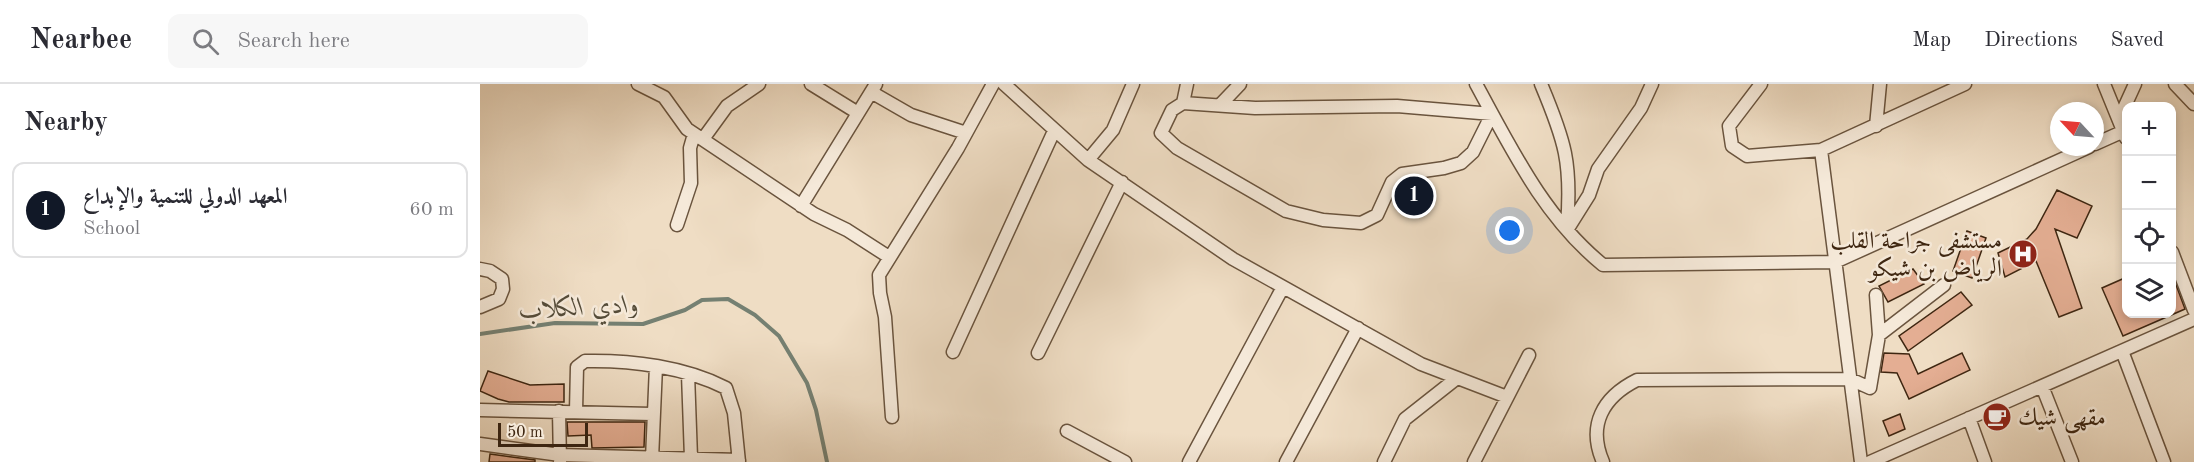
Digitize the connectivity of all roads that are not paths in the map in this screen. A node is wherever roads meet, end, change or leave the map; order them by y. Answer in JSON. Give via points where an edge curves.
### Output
{"nodes":[{"id":1,"x":638,"y":84,"type":"edge"},
{"id":2,"x":759,"y":84,"type":"edge"},
{"id":3,"x":811,"y":84,"type":"edge"},
{"id":4,"x":993,"y":84,"type":"edge"},
{"id":5,"x":1004,"y":84,"type":"edge"},
{"id":6,"x":1133,"y":84,"type":"edge"},
{"id":7,"x":1187,"y":84,"type":"edge"},
{"id":8,"x":1240,"y":84,"type":"edge"},
{"id":9,"x":1476,"y":84,"type":"edge"},
{"id":10,"x":1541,"y":84,"type":"edge"},
{"id":11,"x":1652,"y":84,"type":"edge"},
{"id":12,"x":1761,"y":84,"type":"edge"},
{"id":13,"x":1880,"y":84,"type":"edge"},
{"id":14,"x":2104,"y":84,"type":"edge"},
{"id":15,"x":2135,"y":84,"type":"edge"},
{"id":16,"x":2175,"y":84,"type":"edge"},
{"id":17,"x":1962,"y":85,"type":"edge"},
{"id":18,"x":873,"y":88,"type":"edge"},
{"id":19,"x":1183,"y":103,"type":"junction"},
{"id":20,"x":1221,"y":104,"type":"junction"},
{"id":21,"x":2194,"y":104,"type":"edge"},
{"id":22,"x":858,"y":113,"type":"junction"},
{"id":23,"x":1492,"y":114,"type":"junction"},
{"id":24,"x":2119,"y":119,"type":"junction"},
{"id":25,"x":1876,"y":126,"type":"junction"},
{"id":26,"x":2122,"y":126,"type":"edge"},
{"id":27,"x":1054,"y":131,"type":"junction"},
{"id":28,"x":966,"y":133,"type":"junction"},
{"id":29,"x":2122,"y":135,"type":"edge"},
{"id":30,"x":699,"y":137,"type":"junction"},
{"id":31,"x":2104,"y":141,"type":"edge"},
{"id":32,"x":1821,"y":150,"type":"junction"},
{"id":33,"x":2069,"y":156,"type":"edge"},
{"id":34,"x":1088,"y":160,"type":"junction"},
{"id":35,"x":1122,"y":182,"type":"junction"},
{"id":36,"x":801,"y":206,"type":"junction"},
{"id":37,"x":677,"y":225,"type":"dead end"},
{"id":38,"x":1567,"y":230,"type":"junction"},
{"id":39,"x":890,"y":257,"type":"junction"},
{"id":40,"x":1836,"y":262,"type":"junction"},
{"id":41,"x":2176,"y":263,"type":"edge"},
{"id":42,"x":480,"y":269,"type":"edge"},
{"id":43,"x":1944,"y":285,"type":"dead end"},
{"id":44,"x":1283,"y":287,"type":"junction"},
{"id":45,"x":1876,"y":295,"type":"dead end"},
{"id":46,"x":480,"y":307,"type":"edge"},
{"id":47,"x":2194,"y":310,"type":"edge"},
{"id":48,"x":2194,"y":319,"type":"edge"},
{"id":49,"x":1358,"y":328,"type":"junction"},
{"id":50,"x":1879,"y":335,"type":"junction"},
{"id":51,"x":2122,"y":351,"type":"junction"},
{"id":52,"x":953,"y":352,"type":"dead end"},
{"id":53,"x":1038,"y":353,"type":"dead end"},
{"id":54,"x":1529,"y":355,"type":"dead end"},
{"id":55,"x":656,"y":366,"type":"junction"},
{"id":56,"x":688,"y":374,"type":"junction"},
{"id":57,"x":1457,"y":378,"type":"junction"},
{"id":58,"x":1850,"y":379,"type":"junction"},
{"id":59,"x":2042,"y":386,"type":"junction"},
{"id":60,"x":1507,"y":397,"type":"junction"},
{"id":61,"x":480,"y":410,"type":"edge"},
{"id":62,"x":559,"y":411,"type":"junction"},
{"id":63,"x":576,"y":411,"type":"junction"},
{"id":64,"x":652,"y":414,"type":"junction"},
{"id":65,"x":892,"y":417,"type":"dead end"},
{"id":66,"x":1969,"y":418,"type":"junction"},
{"id":67,"x":1067,"y":431,"type":"dead end"},
{"id":68,"x":480,"y":444,"type":"edge"},
{"id":69,"x":1894,"y":457,"type":"edge"},
{"id":70,"x":691,"y":458,"type":"junction"},
{"id":71,"x":560,"y":459,"type":"edge"},
{"id":72,"x":652,"y":459,"type":"junction"},
{"id":73,"x":739,"y":461,"type":"edge"},
{"id":74,"x":1125,"y":462,"type":"edge"},
{"id":75,"x":1190,"y":462,"type":"edge"},
{"id":76,"x":1286,"y":462,"type":"edge"},
{"id":77,"x":1384,"y":462,"type":"edge"},
{"id":78,"x":1474,"y":462,"type":"edge"},
{"id":79,"x":1603,"y":462,"type":"edge"},
{"id":80,"x":1861,"y":462,"type":"edge"},
{"id":81,"x":1870,"y":462,"type":"edge"},
{"id":82,"x":1985,"y":462,"type":"edge"},
{"id":83,"x":2072,"y":462,"type":"edge"},
{"id":84,"x":2164,"y":462,"type":"edge"}],
"edges":[{"from":1,"to":30,"type":"street","via":[[664,97],[687,129]]},
{"from":2,"to":30,"type":"street","via":[[727,106]]},
{"from":3,"to":22,"type":"street"},
{"from":4,"to":28,"type":"street"},
{"from":5,"to":27,"type":"street"},
{"from":6,"to":34,"type":"street","via":[[1113,130]]},
{"from":7,"to":19,"type":"street"},
{"from":8,"to":20,"type":"street"},
{"from":9,"to":23,"type":"street"},
{"from":10,"to":38,"type":"street","via":[[1568,158]]},
{"from":11,"to":38,"type":"street","via":[[1641,108],[1598,169],[1589,195]]},
{"from":12,"to":32,"type":"street","via":[[1729,126],[1731,146],[1746,156]]},
{"from":13,"to":25,"type":"street"},
{"from":14,"to":24,"type":"street"},
{"from":15,"to":24,"type":"street"},
{"from":16,"to":21,"type":"street"},
{"from":17,"to":25,"type":"street"},
{"from":18,"to":22,"type":"street"},
{"from":18,"to":28,"type":"street","via":[[905,113]]},
{"from":19,"to":20,"type":"street"},
{"from":19,"to":23,"type":"street","via":[[1172,110],[1161,133],[1177,148],[1286,211],[1323,220],[1361,223],[1377,215],[1392,182],[1402,174],[1461,163],[1473,152]]},
{"from":20,"to":23,"type":"street","via":[[1282,109],[1375,105]]},
{"from":22,"to":36,"type":"street"},
{"from":23,"to":38,"type":"street","via":[[1536,193]]},
{"from":24,"to":26,"type":"street"},
{"from":25,"to":32,"type":"street"},
{"from":27,"to":34,"type":"street"},
{"from":27,"to":52,"type":"street"},
{"from":28,"to":39,"type":"street"},
{"from":29,"to":31,"type":"street"},
{"from":30,"to":36,"type":"street"},
{"from":30,"to":37,"type":"street","via":[[690,148],[691,183]]},
{"from":32,"to":40,"type":"street"},
{"from":33,"to":40,"type":"street"},
{"from":34,"to":35,"type":"street"},
{"from":35,"to":44,"type":"street","via":[[1233,259]]},
{"from":35,"to":53,"type":"street"},
{"from":36,"to":39,"type":"street"},
{"from":38,"to":40,"type":"street","via":[[1603,265]]},
{"from":39,"to":65,"type":"street","via":[[879,275]]},
{"from":40,"to":58,"type":"street"},
{"from":41,"to":47,"type":"street"},
{"from":42,"to":46,"type":"street","via":[[502,279],[503,289],[499,299]]},
{"from":43,"to":50,"type":"street"},
{"from":44,"to":49,"type":"street"},
{"from":44,"to":75,"type":"street"},
{"from":45,"to":50,"type":"street"},
{"from":48,"to":51,"type":"street"},
{"from":49,"to":57,"type":"street","via":[[1421,364]]},
{"from":49,"to":76,"type":"street"},
{"from":50,"to":58,"type":"street","via":[[1870,388]]},
{"from":51,"to":59,"type":"street"},
{"from":51,"to":84,"type":"street"},
{"from":54,"to":60,"type":"street"},
{"from":55,"to":56,"type":"street"},
{"from":55,"to":63,"type":"street","via":[[585,362],[577,367]]},
{"from":55,"to":64,"type":"street"},
{"from":56,"to":70,"type":"street"},
{"from":56,"to":73,"type":"street","via":[[726,388],[734,413]]},
{"from":57,"to":60,"type":"street"},
{"from":57,"to":77,"type":"street","via":[[1405,419]]},
{"from":58,"to":79,"type":"street","via":[[1637,380],[1615,393],[1599,414],[1596,440]]},
{"from":58,"to":80,"type":"street"},
{"from":59,"to":66,"type":"street"},
{"from":59,"to":83,"type":"street"},
{"from":60,"to":78,"type":"street"},
{"from":61,"to":62,"type":"street"},
{"from":62,"to":63,"type":"street"},
{"from":62,"to":71,"type":"street"},
{"from":63,"to":64,"type":"street"},
{"from":64,"to":72,"type":"street"},
{"from":66,"to":69,"type":"street"},
{"from":66,"to":82,"type":"street"},
{"from":67,"to":74,"type":"street"},
{"from":68,"to":71,"type":"street"},
{"from":69,"to":81,"type":"street"},
{"from":70,"to":72,"type":"street"},
{"from":70,"to":73,"type":"street"},
{"from":71,"to":72,"type":"street"}]}
